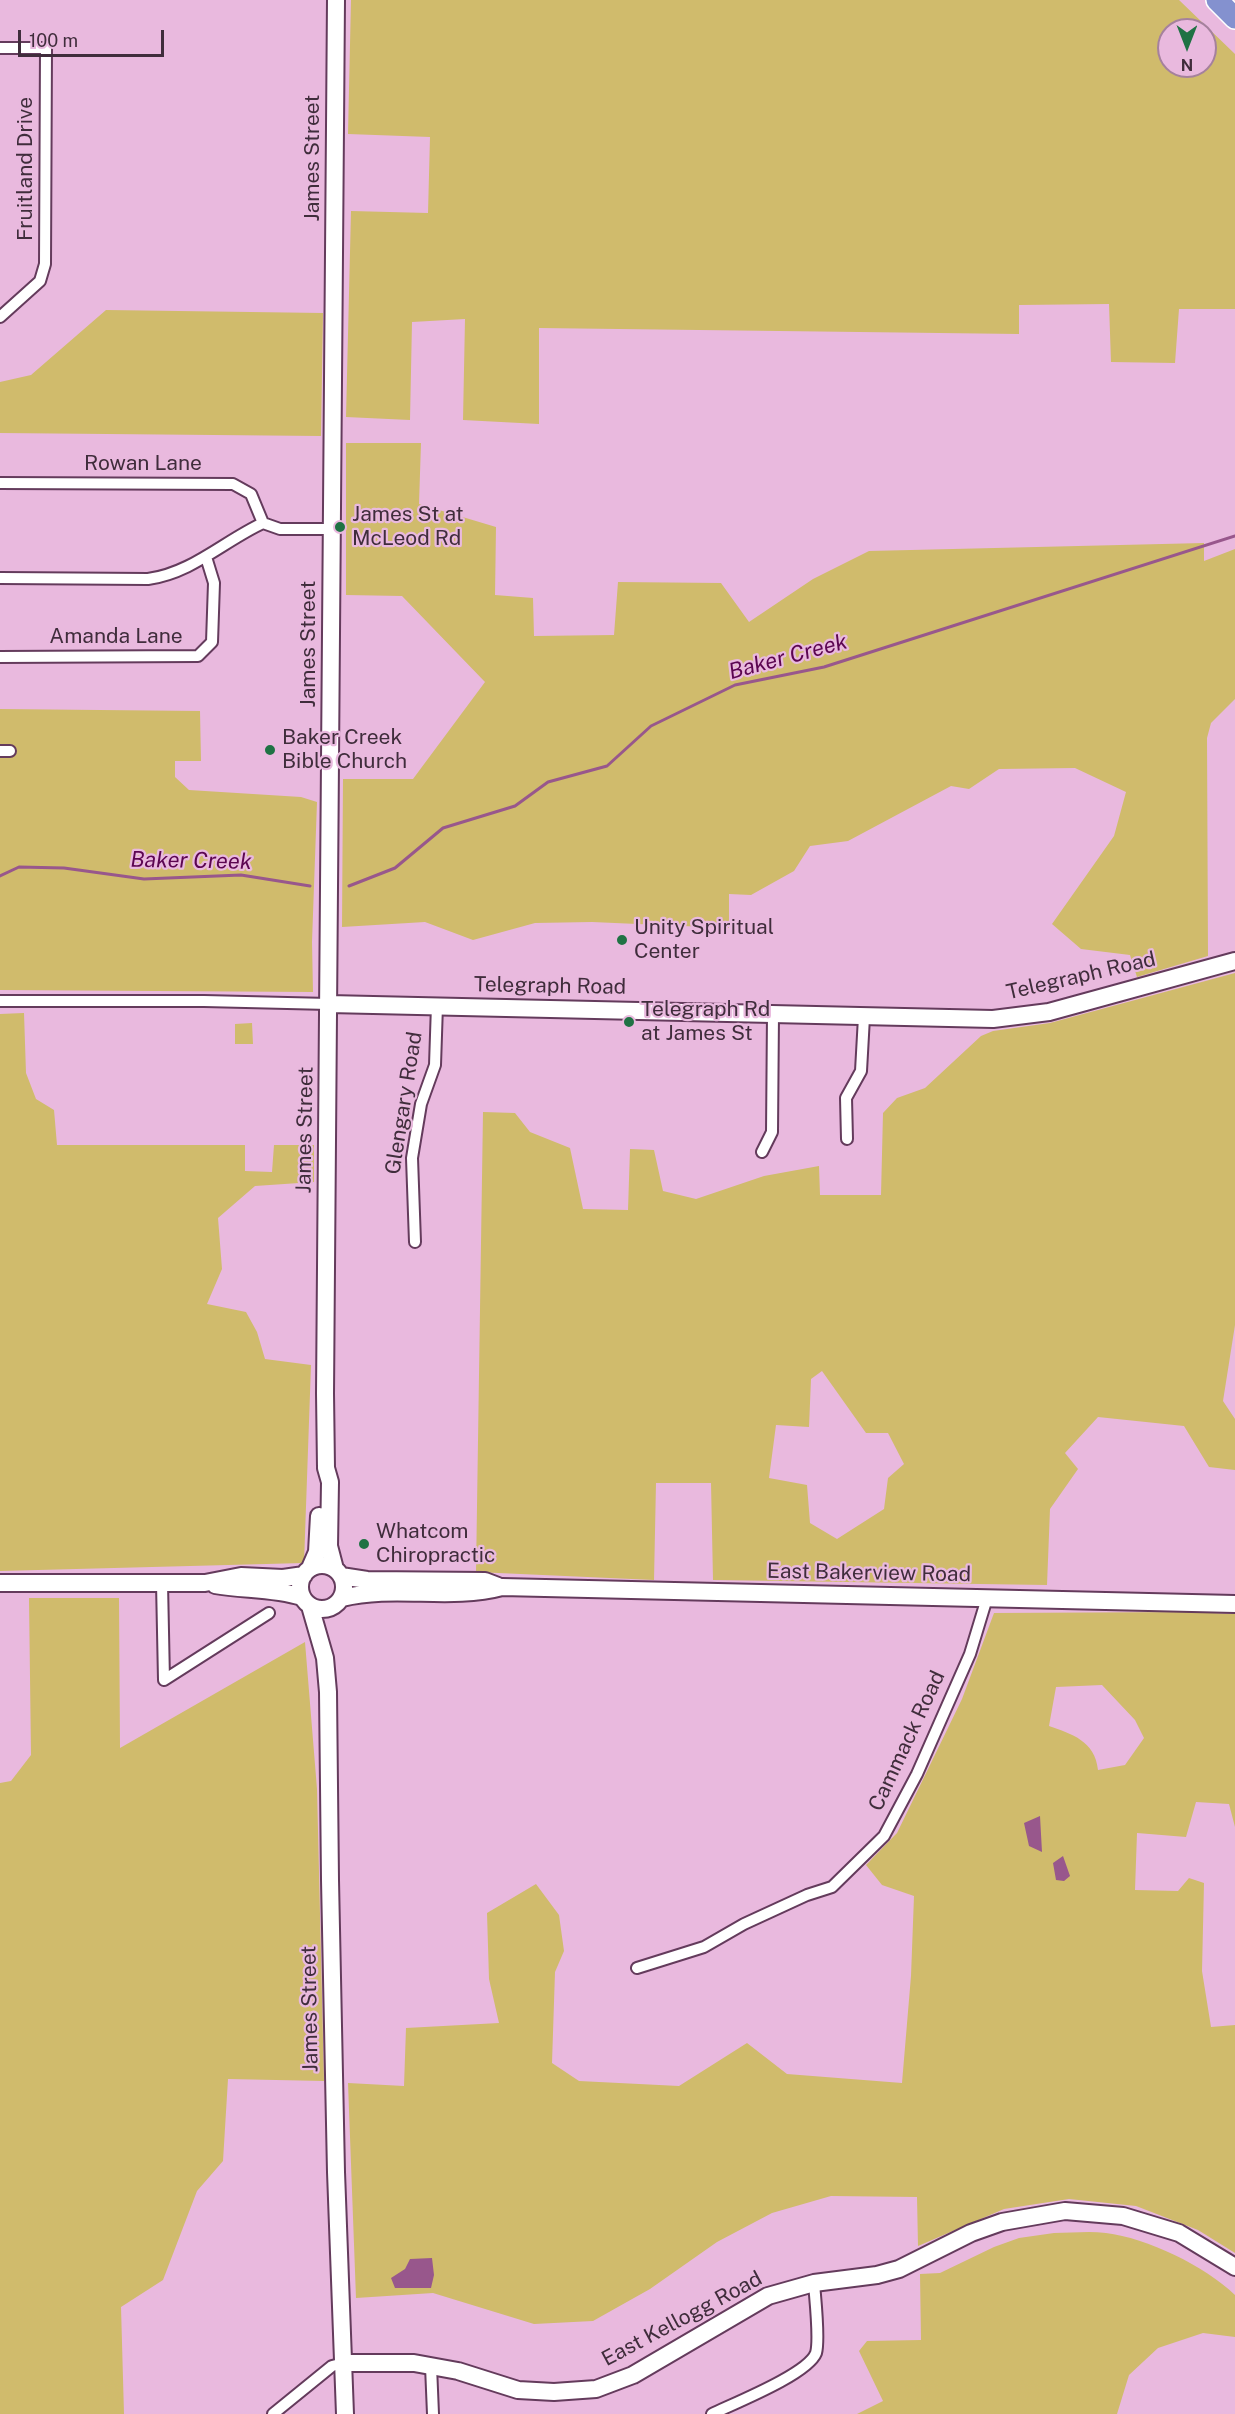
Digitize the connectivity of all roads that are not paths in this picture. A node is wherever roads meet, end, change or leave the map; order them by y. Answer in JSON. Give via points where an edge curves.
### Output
{"nodes":[{"id":1,"x":336,"y":0,"type":"edge"},
{"id":2,"x":1217,"y":0,"type":"edge"},
{"id":3,"x":1235,"y":18,"type":"edge"},
{"id":4,"x":0,"y":48,"type":"edge"},
{"id":5,"x":0,"y":317,"type":"edge"},
{"id":6,"x":0,"y":483,"type":"edge"},
{"id":7,"x":263,"y":523,"type":"junction"},
{"id":8,"x":333,"y":529,"type":"junction"},
{"id":9,"x":206,"y":557,"type":"junction"},
{"id":10,"x":0,"y":578,"type":"edge"},
{"id":11,"x":0,"y":657,"type":"edge"},
{"id":12,"x":1235,"y":961,"type":"edge"},
{"id":13,"x":0,"y":1001,"type":"edge"},
{"id":14,"x":329,"y":1004,"type":"junction"},
{"id":15,"x":436,"y":1005,"type":"junction"},
{"id":16,"x":773,"y":1014,"type":"junction"},
{"id":17,"x":864,"y":1017,"type":"junction"},
{"id":18,"x":847,"y":1139,"type":"dead end"},
{"id":19,"x":762,"y":1152,"type":"dead end"},
{"id":20,"x":415,"y":1242,"type":"dead end"},
{"id":21,"x":326,"y":1468,"type":"junction"},
{"id":22,"x":307,"y":1571,"type":"junction"},
{"id":23,"x":338,"y":1573,"type":"junction"},
{"id":24,"x":0,"y":1583,"type":"edge"},
{"id":25,"x":162,"y":1583,"type":"junction"},
{"id":26,"x":205,"y":1583,"type":"junction"},
{"id":27,"x":502,"y":1587,"type":"junction"},
{"id":28,"x":987,"y":1598,"type":"junction"},
{"id":29,"x":306,"y":1601,"type":"junction"},
{"id":30,"x":336,"y":1603,"type":"junction"},
{"id":31,"x":1235,"y":1604,"type":"edge"},
{"id":32,"x":270,"y":1613,"type":"dead end"},
{"id":33,"x":325,"y":1658,"type":"junction"},
{"id":34,"x":637,"y":1968,"type":"dead end"},
{"id":35,"x":1235,"y":2268,"type":"edge"},
{"id":36,"x":814,"y":2283,"type":"junction"},
{"id":37,"x":344,"y":2363,"type":"junction"},
{"id":38,"x":431,"y":2366,"type":"junction"},
{"id":39,"x":273,"y":2414,"type":"edge"},
{"id":40,"x":345,"y":2414,"type":"edge"},
{"id":41,"x":433,"y":2414,"type":"edge"},
{"id":42,"x":712,"y":2414,"type":"edge"}],
"edges":[{"from":1,"to":8,"type":"main road","name":"James Street"},
{"from":2,"to":3,"type":"highway"},
{"from":4,"to":5,"type":"street","name":"Fruitland Drive","via":[[46,48],[46,72],[45,264],[40,281]]},
{"from":6,"to":7,"type":"street","name":"Rowan Lane","via":[[233,484],[250,494]]},
{"from":7,"to":8,"type":"street","via":[[280,529]]},
{"from":7,"to":9,"type":"street"},
{"from":8,"to":14,"type":"main road","name":"James Street"},
{"from":9,"to":10,"type":"street","via":[[178,572],[148,579]]},
{"from":9,"to":11,"type":"street","name":"Amanda Lane","via":[[214,583],[212,642],[198,656]]},
{"from":12,"to":17,"type":"main road","name":"Telegraph Road","via":[[1015,1017]]},
{"from":13,"to":14,"type":"street","name":"Telegraph Road"},
{"from":14,"to":15,"type":"main road","name":"Telegraph Road"},
{"from":14,"to":21,"type":"main road","name":"James Street"},
{"from":15,"to":16,"type":"main road","name":"Telegraph Road"},
{"from":15,"to":20,"type":"street","name":"Glengary Road","via":[[435,1065],[421,1104],[412,1158]]},
{"from":16,"to":17,"type":"main road","name":"Telegraph Road"},
{"from":16,"to":19,"type":"street","via":[[772,1132]]},
{"from":17,"to":18,"type":"street","via":[[861,1071],[846,1098]]},
{"from":21,"to":22,"type":"main road","name":"James Street","via":[[321,1482],[317,1552]]},
{"from":21,"to":23,"type":"main road","name":"James Street","via":[[330,1482],[329,1545]]},
{"from":22,"to":23,"type":"main road","via":[[325,1565]]},
{"from":22,"to":26,"type":"main road","via":[[283,1578],[241,1576]]},
{"from":22,"to":29,"type":"main road","via":[[300,1584]]},
{"from":23,"to":27,"type":"main road","name":"East Bakerview Road","via":[[367,1580],[485,1581]]},
{"from":23,"to":30,"type":"main road","via":[[344,1586]]},
{"from":24,"to":25,"type":"main road"},
{"from":25,"to":26,"type":"main road"},
{"from":25,"to":32,"type":"street","via":[[164,1680]]},
{"from":26,"to":29,"type":"main road","via":[[241,1590],[283,1591]]},
{"from":27,"to":28,"type":"main road","name":"East Bakerview Road"},
{"from":27,"to":30,"type":"main road","name":"East Bakerview Road","via":[[481,1592],[369,1592]]},
{"from":28,"to":31,"type":"main road","name":"East Bakerview Road"},
{"from":28,"to":34,"type":"street","name":"Cammack Road","via":[[970,1654],[917,1774],[884,1836],[832,1887],[807,1894],[704,1947]]},
{"from":29,"to":30,"type":"main road","via":[[319,1609]]},
{"from":29,"to":33,"type":"main road","name":"James Street"},
{"from":30,"to":33,"type":"main road","via":[[326,1625]]},
{"from":33,"to":37,"type":"main road","name":"James Street"},
{"from":35,"to":36,"type":"main road","name":"East Kellogg Road","via":[[1179,2233],[1123,2216],[1065,2211],[1002,2222],[877,2276]]},
{"from":36,"to":38,"type":"main road","name":"East Kellogg Road","via":[[768,2296],[633,2376],[596,2389],[518,2391]]},
{"from":36,"to":42,"type":"street","via":[[816,2353],[800,2372]]},
{"from":37,"to":38,"type":"main road","name":"East Kellogg Road"},
{"from":37,"to":39,"type":"street","via":[[332,2366]]},
{"from":37,"to":40,"type":"main road","name":"James Street"},
{"from":38,"to":41,"type":"street"}]}
